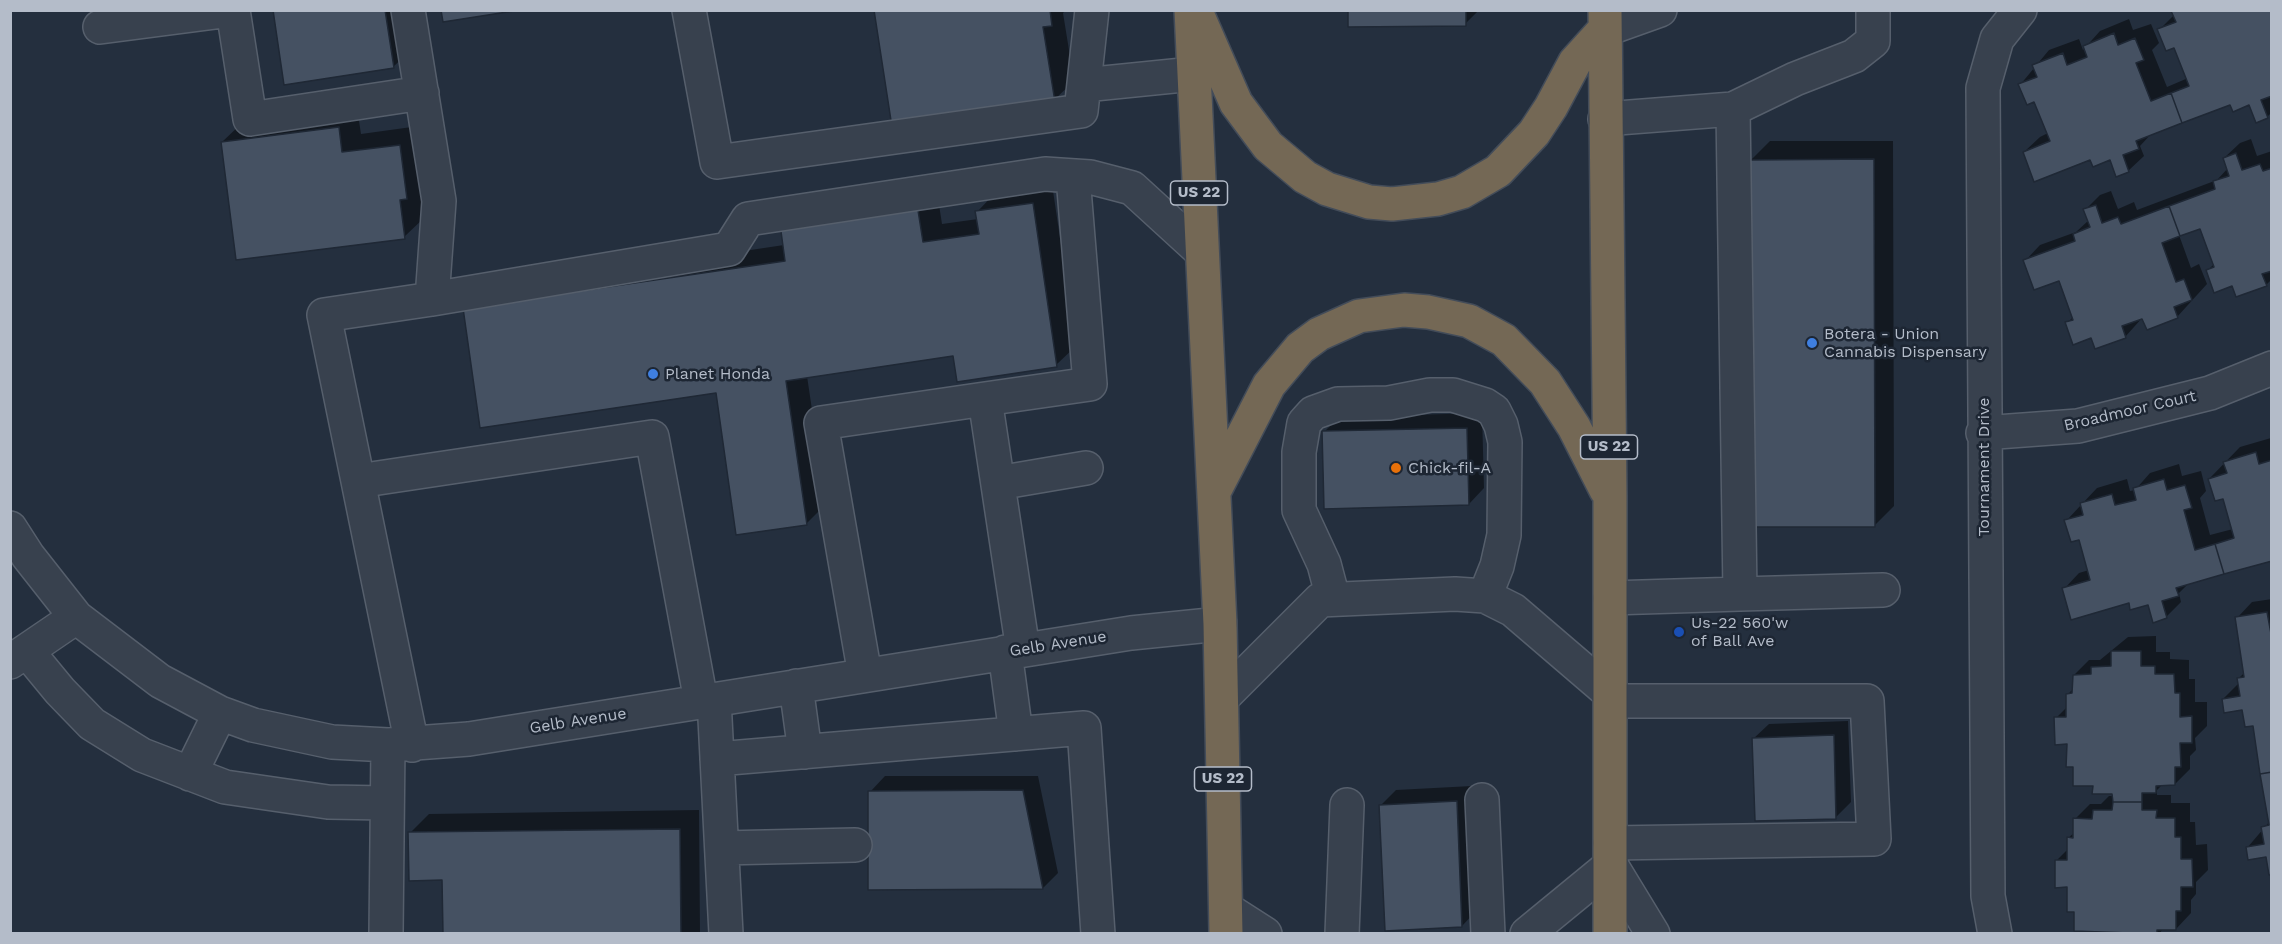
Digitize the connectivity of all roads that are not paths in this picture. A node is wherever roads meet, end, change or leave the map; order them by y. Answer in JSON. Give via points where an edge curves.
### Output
{"nodes":[{"id":1,"x":232,"y":10,"type":"edge"},
{"id":2,"x":408,"y":10,"type":"edge"},
{"id":3,"x":689,"y":10,"type":"edge"},
{"id":4,"x":1092,"y":10,"type":"edge"},
{"id":5,"x":1194,"y":10,"type":"edge"},
{"id":6,"x":1660,"y":10,"type":"edge"},
{"id":7,"x":1873,"y":10,"type":"edge"},
{"id":8,"x":2020,"y":10,"type":"edge"},
{"id":9,"x":1604,"y":20,"type":"edge"},
{"id":10,"x":100,"y":27,"type":"dead end"},
{"id":11,"x":1193,"y":74,"type":"junction"},
{"id":12,"x":1084,"y":85,"type":"junction"},
{"id":13,"x":422,"y":93,"type":"junction"},
{"id":14,"x":1733,"y":109,"type":"junction"},
{"id":15,"x":1605,"y":119,"type":"junction"},
{"id":16,"x":1073,"y":177,"type":"junction"},
{"id":17,"x":1202,"y":252,"type":"junction"},
{"id":18,"x":432,"y":299,"type":"junction"},
{"id":19,"x":2271,"y":368,"type":"edge"},
{"id":20,"x":985,"y":399,"type":"junction"},
{"id":21,"x":1983,"y":432,"type":"junction"},
{"id":22,"x":1086,"y":468,"type":"dead end"},
{"id":23,"x":358,"y":481,"type":"junction"},
{"id":24,"x":998,"y":483,"type":"junction"},
{"id":25,"x":1214,"y":492,"type":"junction"},
{"id":26,"x":1610,"y":496,"type":"junction"},
{"id":27,"x":10,"y":528,"type":"edge"},
{"id":28,"x":1883,"y":590,"type":"dead end"},
{"id":29,"x":1740,"y":594,"type":"junction"},
{"id":30,"x":1485,"y":596,"type":"junction"},
{"id":31,"x":1332,"y":598,"type":"junction"},
{"id":32,"x":1610,"y":598,"type":"junction"},
{"id":33,"x":76,"y":617,"type":"junction"},
{"id":34,"x":1220,"y":624,"type":"junction"},
{"id":35,"x":1014,"y":651,"type":"junction"},
{"id":36,"x":19,"y":656,"type":"edge"},
{"id":37,"x":865,"y":675,"type":"junction"},
{"id":38,"x":796,"y":686,"type":"junction"},
{"id":39,"x":1222,"y":698,"type":"junction"},
{"id":40,"x":1611,"y":698,"type":"junction"},
{"id":41,"x":708,"y":700,"type":"junction"},
{"id":42,"x":220,"y":713,"type":"junction"},
{"id":43,"x":1016,"y":734,"type":"junction"},
{"id":44,"x":400,"y":745,"type":"junction"},
{"id":45,"x":805,"y":752,"type":"junction"},
{"id":46,"x":717,"y":759,"type":"junction"},
{"id":47,"x":190,"y":774,"type":"junction"},
{"id":48,"x":1482,"y":800,"type":"dead end"},
{"id":49,"x":387,"y":802,"type":"junction"},
{"id":50,"x":1347,"y":805,"type":"dead end"},
{"id":51,"x":855,"y":845,"type":"dead end"},
{"id":52,"x":722,"y":848,"type":"junction"},
{"id":53,"x":1611,"y":854,"type":"junction"},
{"id":54,"x":1226,"y":921,"type":"edge"},
{"id":55,"x":386,"y":933,"type":"edge"},
{"id":56,"x":726,"y":933,"type":"edge"},
{"id":57,"x":1098,"y":933,"type":"edge"},
{"id":58,"x":1265,"y":933,"type":"edge"},
{"id":59,"x":1342,"y":933,"type":"edge"},
{"id":60,"x":1488,"y":933,"type":"edge"},
{"id":61,"x":1527,"y":933,"type":"edge"},
{"id":62,"x":1610,"y":933,"type":"edge"},
{"id":63,"x":1653,"y":933,"type":"edge"},
{"id":64,"x":1995,"y":933,"type":"edge"}],
"edges":[{"from":1,"to":10,"type":"street"},
{"from":1,"to":13,"type":"street","via":[[250,119]]},
{"from":2,"to":13,"type":"street"},
{"from":3,"to":12,"type":"street","via":[[717,162],[1081,111]]},
{"from":4,"to":12,"type":"street"},
{"from":5,"to":9,"type":"highway","via":[[1236,103],[1268,146],[1305,177],[1327,189],[1369,202],[1392,204],[1462,192],[1498,171],[1534,133]]},
{"from":5,"to":11,"type":"highway","number":"US 22"},
{"from":6,"to":9,"type":"street"},
{"from":7,"to":14,"type":"street","via":[[1873,41],[1854,56]]},
{"from":8,"to":21,"type":"street","name":"Tournament Drive","via":[[1997,39],[1983,88]]},
{"from":9,"to":15,"type":"highway","number":"US 22"},
{"from":11,"to":12,"type":"street"},
{"from":11,"to":17,"type":"highway","number":"US 22"},
{"from":13,"to":18,"type":"street","via":[[439,201]]},
{"from":14,"to":15,"type":"street"},
{"from":14,"to":29,"type":"street"},
{"from":15,"to":26,"type":"highway","number":"US 22"},
{"from":16,"to":17,"type":"street","via":[[1090,177],[1132,189]]},
{"from":16,"to":18,"type":"street","via":[[1045,174],[748,219],[729,249]]},
{"from":16,"to":20,"type":"street","via":[[1090,384]]},
{"from":17,"to":25,"type":"highway","number":"US 22"},
{"from":18,"to":23,"type":"street","via":[[324,315]]},
{"from":19,"to":21,"type":"street","name":"Broadmoor Court","via":[[2210,393],[2078,426]]},
{"from":20,"to":24,"type":"street"},
{"from":20,"to":37,"type":"street","via":[[821,423]]},
{"from":21,"to":64,"type":"street","name":"Tournament Drive","via":[[1988,896]]},
{"from":22,"to":24,"type":"street"},
{"from":23,"to":41,"type":"street","via":[[652,437]]},
{"from":23,"to":44,"type":"street"},
{"from":24,"to":35,"type":"street"},
{"from":25,"to":26,"type":"highway","via":[[1269,385],[1300,348],[1319,334],[1359,316],[1404,310],[1469,321],[1518,352],[1545,382],[1574,427]]},
{"from":25,"to":34,"type":"highway","number":"US 22"},
{"from":26,"to":32,"type":"highway","number":"US 22"},
{"from":27,"to":33,"type":"street","name":"Gelb Avenue"},
{"from":28,"to":29,"type":"street"},
{"from":29,"to":32,"type":"street"},
{"from":30,"to":31,"type":"street"},
{"from":30,"to":31,"type":"street","via":[[1504,535],[1505,442],[1501,425],[1494,411],[1485,405],[1453,394],[1430,394],[1332,406],[1313,413],[1304,423],[1299,452],[1299,510],[1321,555]]},
{"from":30,"to":40,"type":"street","via":[[1513,610]]},
{"from":31,"to":39,"type":"street","via":[[1320,600],[1308,609]]},
{"from":32,"to":40,"type":"highway","number":"US 22"},
{"from":33,"to":36,"type":"street"},
{"from":33,"to":42,"type":"street","name":"Gelb Avenue","via":[[160,681]]},
{"from":34,"to":35,"type":"street","name":"Gelb Avenue"},
{"from":34,"to":39,"type":"highway","number":"US 22"},
{"from":35,"to":37,"type":"street","name":"Gelb Avenue"},
{"from":35,"to":43,"type":"street"},
{"from":36,"to":47,"type":"street","via":[[92,724],[142,755]]},
{"from":37,"to":38,"type":"street","name":"Gelb Avenue"},
{"from":38,"to":41,"type":"street","name":"Gelb Avenue"},
{"from":38,"to":45,"type":"street"},
{"from":39,"to":54,"type":"highway","number":"US 22"},
{"from":40,"to":53,"type":"highway","number":"US 22"},
{"from":40,"to":53,"type":"street","via":[[1867,701],[1874,839]]},
{"from":41,"to":44,"type":"street","name":"Gelb Avenue","via":[[469,739]]},
{"from":41,"to":46,"type":"street"},
{"from":42,"to":44,"type":"street","name":"Gelb Avenue","via":[[286,734],[332,742]]},
{"from":42,"to":47,"type":"street"},
{"from":43,"to":45,"type":"street"},
{"from":43,"to":57,"type":"street","via":[[1084,728]]},
{"from":44,"to":49,"type":"street"},
{"from":45,"to":46,"type":"street"},
{"from":46,"to":52,"type":"street"},
{"from":47,"to":49,"type":"street","via":[[225,787],[276,796],[328,802]]},
{"from":48,"to":60,"type":"street"},
{"from":49,"to":55,"type":"street"},
{"from":50,"to":59,"type":"street"},
{"from":51,"to":52,"type":"street"},
{"from":52,"to":56,"type":"street"},
{"from":53,"to":61,"type":"street"},
{"from":53,"to":62,"type":"highway","number":"US 22"},
{"from":53,"to":63,"type":"street"},
{"from":54,"to":58,"type":"street"}]}
